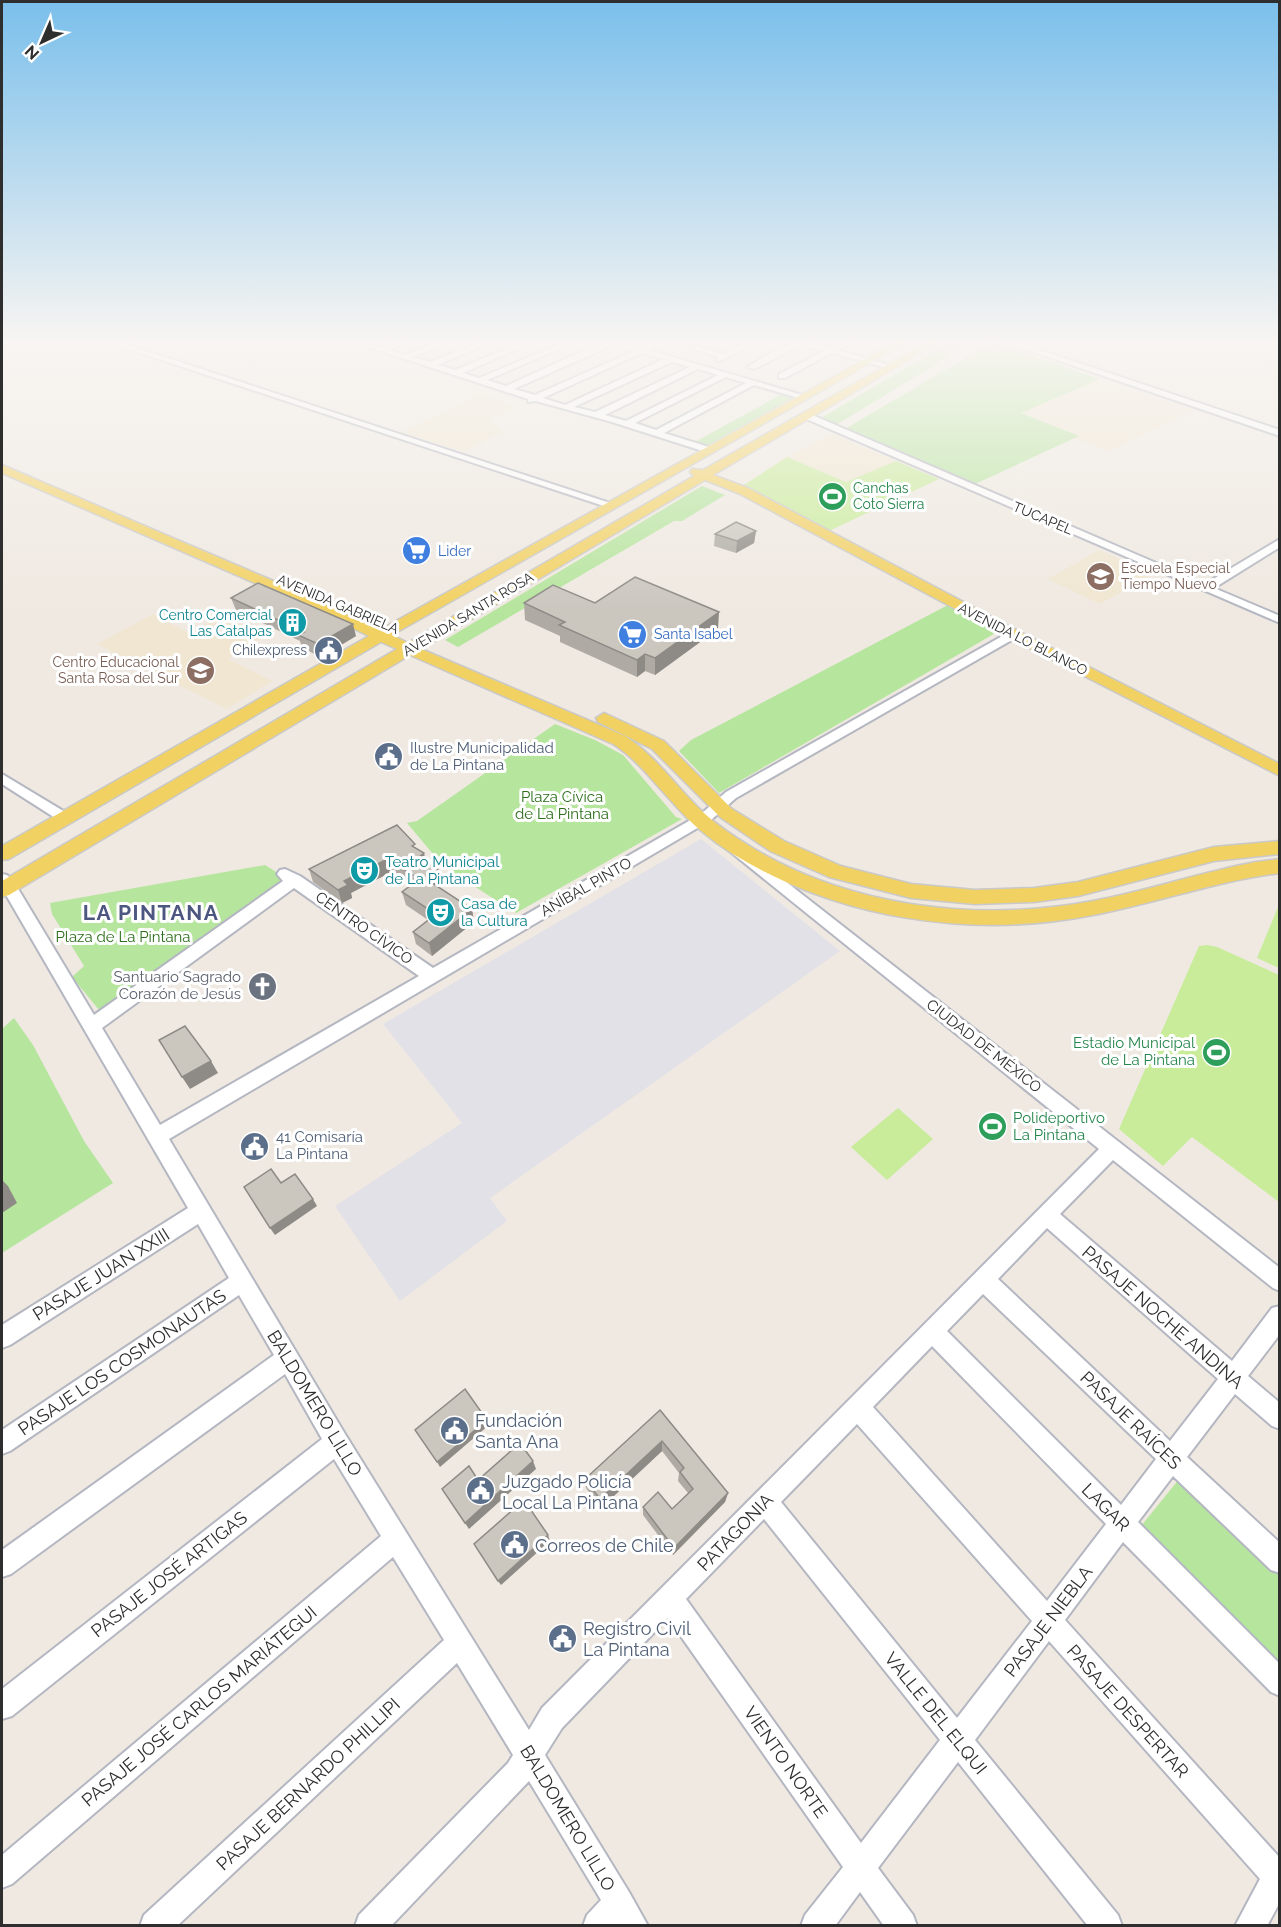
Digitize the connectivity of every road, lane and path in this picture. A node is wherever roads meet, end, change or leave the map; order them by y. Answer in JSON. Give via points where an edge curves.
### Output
{"nodes":[{"id":1,"x":382,"y":431,"type":"edge"},
{"id":2,"x":650,"y":431,"type":"edge"},
{"id":3,"x":661,"y":431,"type":"edge"},
{"id":4,"x":744,"y":431,"type":"edge"},
{"id":5,"x":781,"y":431,"type":"edge"},
{"id":6,"x":842,"y":431,"type":"edge"},
{"id":7,"x":657,"y":433,"type":"junction"},
{"id":8,"x":709,"y":450,"type":"junction"},
{"id":9,"x":2,"y":462,"type":"edge"},
{"id":10,"x":2,"y":469,"type":"edge"},
{"id":11,"x":676,"y":469,"type":"junction"},
{"id":12,"x":701,"y":477,"type":"junction"},
{"id":13,"x":611,"y":506,"type":"junction"},
{"id":14,"x":1280,"y":542,"type":"edge"},
{"id":15,"x":1206,"y":588,"type":"junction"},
{"id":16,"x":1280,"y":620,"type":"edge"},
{"id":17,"x":388,"y":632,"type":"junction"},
{"id":18,"x":1013,"y":634,"type":"junction"},
{"id":19,"x":416,"y":644,"type":"junction"},
{"id":20,"x":1280,"y":771,"type":"edge"},
{"id":21,"x":2,"y":778,"type":"edge"},
{"id":22,"x":718,"y":807,"type":"junction"},
{"id":23,"x":65,"y":818,"type":"junction"},
{"id":24,"x":700,"y":820,"type":"junction"},
{"id":25,"x":726,"y":840,"type":"junction"},
{"id":26,"x":1280,"y":847,"type":"edge"},
{"id":27,"x":2,"y":855,"type":"edge"},
{"id":28,"x":1280,"y":867,"type":"edge"},
{"id":29,"x":825,"y":868,"type":"junction"},
{"id":30,"x":1142,"y":872,"type":"junction"},
{"id":31,"x":4,"y":885,"type":"edge"},
{"id":32,"x":826,"y":888,"type":"junction"},
{"id":33,"x":1160,"y":891,"type":"junction"},
{"id":34,"x":828,"y":922,"type":"junction"},
{"id":35,"x":432,"y":976,"type":"junction"},
{"id":36,"x":92,"y":1026,"type":"junction"},
{"id":37,"x":157,"y":1136,"type":"junction"},
{"id":38,"x":1112,"y":1148,"type":"junction"},
{"id":39,"x":201,"y":1211,"type":"junction"},
{"id":40,"x":1046,"y":1215,"type":"junction"},
{"id":41,"x":983,"y":1279,"type":"junction"},
{"id":42,"x":242,"y":1281,"type":"junction"},
{"id":43,"x":1280,"y":1281,"type":"edge"},
{"id":44,"x":1280,"y":1316,"type":"edge"},
{"id":45,"x":932,"y":1331,"type":"junction"},
{"id":46,"x":2,"y":1337,"type":"edge"},
{"id":47,"x":288,"y":1358,"type":"junction"},
{"id":48,"x":1233,"y":1378,"type":"junction"},
{"id":49,"x":857,"y":1407,"type":"junction"},
{"id":50,"x":1280,"y":1418,"type":"edge"},
{"id":51,"x":337,"y":1442,"type":"junction"},
{"id":52,"x":2,"y":1443,"type":"edge"},
{"id":53,"x":1171,"y":1458,"type":"junction"},
{"id":54,"x":765,"y":1501,"type":"junction"},
{"id":55,"x":1122,"y":1523,"type":"junction"},
{"id":56,"x":396,"y":1539,"type":"junction"},
{"id":57,"x":1280,"y":1561,"type":"edge"},
{"id":58,"x":2,"y":1565,"type":"edge"},
{"id":59,"x":670,"y":1598,"type":"junction"},
{"id":60,"x":1048,"y":1620,"type":"junction"},
{"id":61,"x":461,"y":1642,"type":"junction"},
{"id":62,"x":1280,"y":1683,"type":"edge"},
{"id":63,"x":2,"y":1706,"type":"edge"},
{"id":64,"x":957,"y":1740,"type":"junction"},
{"id":65,"x":530,"y":1754,"type":"junction"},
{"id":66,"x":860,"y":1867,"type":"junction"},
{"id":67,"x":2,"y":1874,"type":"edge"},
{"id":68,"x":1279,"y":1877,"type":"edge"},
{"id":69,"x":626,"y":1914,"type":"edge"},
{"id":70,"x":154,"y":1926,"type":"edge"},
{"id":71,"x":370,"y":1926,"type":"edge"},
{"id":72,"x":598,"y":1926,"type":"edge"},
{"id":73,"x":816,"y":1926,"type":"edge"},
{"id":74,"x":902,"y":1926,"type":"edge"},
{"id":75,"x":1107,"y":1926,"type":"edge"},
{"id":76,"x":1250,"y":1926,"type":"edge"}],
"edges":[{"from":1,"to":13,"type":"street"},
{"from":2,"to":7,"type":"street"},
{"from":3,"to":7,"type":"street"},
{"from":4,"to":8,"type":"main road","name":"AVENIDA SANTA ROSA"},
{"from":5,"to":12,"type":"main road","name":"AVENIDA SANTA ROSA"},
{"from":6,"to":15,"type":"street","name":"TUCAPEL"},
{"from":7,"to":8,"type":"street"},
{"from":8,"to":11,"type":"main road","name":"AVENIDA SANTA ROSA"},
{"from":9,"to":17,"type":"main road","name":"AVENIDA GABRIELA"},
{"from":10,"to":17,"type":"main road","name":"AVENIDA GABRIELA"},
{"from":11,"to":12,"type":"main road","name":"AVENIDA LO BLANCO"},
{"from":11,"to":13,"type":"main road","name":"AVENIDA SANTA ROSA"},
{"from":12,"to":18,"type":"main road","name":"AVENIDA LO BLANCO","via":[[768,505]]},
{"from":12,"to":19,"type":"main road","name":"AVENIDA SANTA ROSA"},
{"from":13,"to":17,"type":"main road","name":"AVENIDA SANTA ROSA"},
{"from":14,"to":15,"type":"street"},
{"from":15,"to":16,"type":"street","name":"TUCAPEL"},
{"from":17,"to":19,"type":"main road","name":"AVENIDA GABRIELA"},
{"from":17,"to":23,"type":"main road","name":"AVENIDA SANTA ROSA"},
{"from":18,"to":20,"type":"main road","name":"AVENIDA LO BLANCO"},
{"from":18,"to":22,"type":"street","name":"ANÍBAL PINTO","via":[[731,795]]},
{"from":19,"to":22,"type":"main road","name":"AVENIDA GABRIELA","via":[[648,739],[672,757]]},
{"from":19,"to":24,"type":"main road","name":"AVENIDA GABRIELA","via":[[626,744],[646,759]]},
{"from":19,"to":31,"type":"main road","name":"AVENIDA SANTA ROSA"},
{"from":21,"to":23,"type":"street"},
{"from":22,"to":24,"type":"street","name":"ANÍBAL PINTO"},
{"from":22,"to":29,"type":"main road","name":"AVENIDA GABRIELA","via":[[761,837]]},
{"from":23,"to":27,"type":"main road","name":"AVENIDA SANTA ROSA"},
{"from":24,"to":25,"type":"main road","name":"AVENIDA GABRIELA"},
{"from":24,"to":35,"type":"street","name":"ANÍBAL PINTO"},
{"from":25,"to":32,"type":"main road","name":"AVENIDA GABRIELA","via":[[774,867]]},
{"from":25,"to":34,"type":"street","name":"CIUDAD DE MÉXICO","via":[[747,861]]},
{"from":26,"to":30,"type":"main road","name":"AVENIDA GABRIELA","via":[[1214,854]]},
{"from":28,"to":33,"type":"main road","name":"AVENIDA GABRIELA","via":[[1225,874]]},
{"from":29,"to":30,"type":"main road","name":"AVENIDA GABRIELA","via":[[911,891],[995,897],[1057,893]]},
{"from":29,"to":32,"type":"main road","via":[[829,879]]},
{"from":30,"to":33,"type":"main road"},
{"from":31,"to":36,"type":"street","name":"BALDOMERO LILLO"},
{"from":32,"to":33,"type":"main road","name":"AVENIDA GABRIELA","via":[[874,903],[924,912],[1005,918],[1073,912]]},
{"from":32,"to":34,"type":"street","via":[[820,909]]},
{"from":34,"to":38,"type":"street","name":"CIUDAD DE MÉXICO"},
{"from":35,"to":36,"type":"street","name":"CENTRO CÍVICO","via":[[290,877]]},
{"from":35,"to":37,"type":"street","name":"ANÍBAL PINTO"},
{"from":36,"to":37,"type":"street","name":"BALDOMERO LILLO"},
{"from":37,"to":39,"type":"street","name":"BALDOMERO LILLO"},
{"from":38,"to":40,"type":"street","name":"PATAGONIA"},
{"from":38,"to":43,"type":"street","name":"CIUDAD DE MÉXICO"},
{"from":39,"to":42,"type":"street","name":"BALDOMERO LILLO"},
{"from":39,"to":46,"type":"street","name":"PASAJE JUAN XXIII"},
{"from":40,"to":41,"type":"street","name":"PATAGONIA"},
{"from":40,"to":48,"type":"street","name":"PASAJE NOCHE ANDINA"},
{"from":41,"to":45,"type":"street","name":"PATAGONIA"},
{"from":41,"to":53,"type":"street","name":"PASAJE RAÍCES"},
{"from":42,"to":47,"type":"street","name":"BALDOMERO LILLO"},
{"from":42,"to":52,"type":"street","name":"PASAJE LOS COSMONAUTAS"},
{"from":44,"to":48,"type":"street","name":"PASAJE NIEBLA"},
{"from":45,"to":49,"type":"street","name":"PATAGONIA"},
{"from":45,"to":55,"type":"street","name":"LAGAR"},
{"from":47,"to":51,"type":"street","name":"BALDOMERO LILLO"},
{"from":47,"to":58,"type":"street"},
{"from":48,"to":50,"type":"street","name":"PASAJE NOCHE ANDINA"},
{"from":48,"to":53,"type":"street","name":"PASAJE NIEBLA"},
{"from":49,"to":54,"type":"street","name":"PATAGONIA"},
{"from":49,"to":60,"type":"street","name":"PASAJE DESPERTAR"},
{"from":51,"to":56,"type":"street","name":"BALDOMERO LILLO"},
{"from":51,"to":63,"type":"street","name":"PASAJE JOSÉ ARTIGAS"},
{"from":53,"to":55,"type":"street","name":"PASAJE NIEBLA"},
{"from":53,"to":57,"type":"street","name":"PASAJE RAÍCES"},
{"from":54,"to":59,"type":"street","name":"PATAGONIA"},
{"from":54,"to":64,"type":"street","name":"VALLE DEL ELQUI"},
{"from":55,"to":60,"type":"street","name":"PASAJE NIEBLA"},
{"from":55,"to":62,"type":"street","name":"LAGAR"},
{"from":56,"to":61,"type":"street","name":"BALDOMERO LILLO"},
{"from":56,"to":67,"type":"street","name":"PASAJE JOSÉ CARLOS MARIÁTEGUI"},
{"from":59,"to":65,"type":"street","name":"PATAGONIA","via":[[552,1718]]},
{"from":59,"to":66,"type":"street","name":"VIENTO NORTE"},
{"from":60,"to":64,"type":"street","name":"PASAJE NIEBLA"},
{"from":60,"to":68,"type":"street","name":"PASAJE DESPERTAR"},
{"from":61,"to":65,"type":"street","name":"BALDOMERO LILLO"},
{"from":61,"to":70,"type":"street","name":"PASAJE BERNARDO PHILLIPI"},
{"from":64,"to":66,"type":"street","name":"PASAJE NIEBLA"},
{"from":64,"to":75,"type":"street","name":"VALLE DEL ELQUI"},
{"from":65,"to":69,"type":"street","name":"BALDOMERO LILLO"},
{"from":65,"to":71,"type":"street","name":"PATAGONIA","via":[[518,1773]]},
{"from":66,"to":73,"type":"street","name":"PASAJE NIEBLA"},
{"from":66,"to":74,"type":"street","name":"VIENTO NORTE"},
{"from":68,"to":76,"type":"street"},
{"from":69,"to":72,"type":"street"}]}
